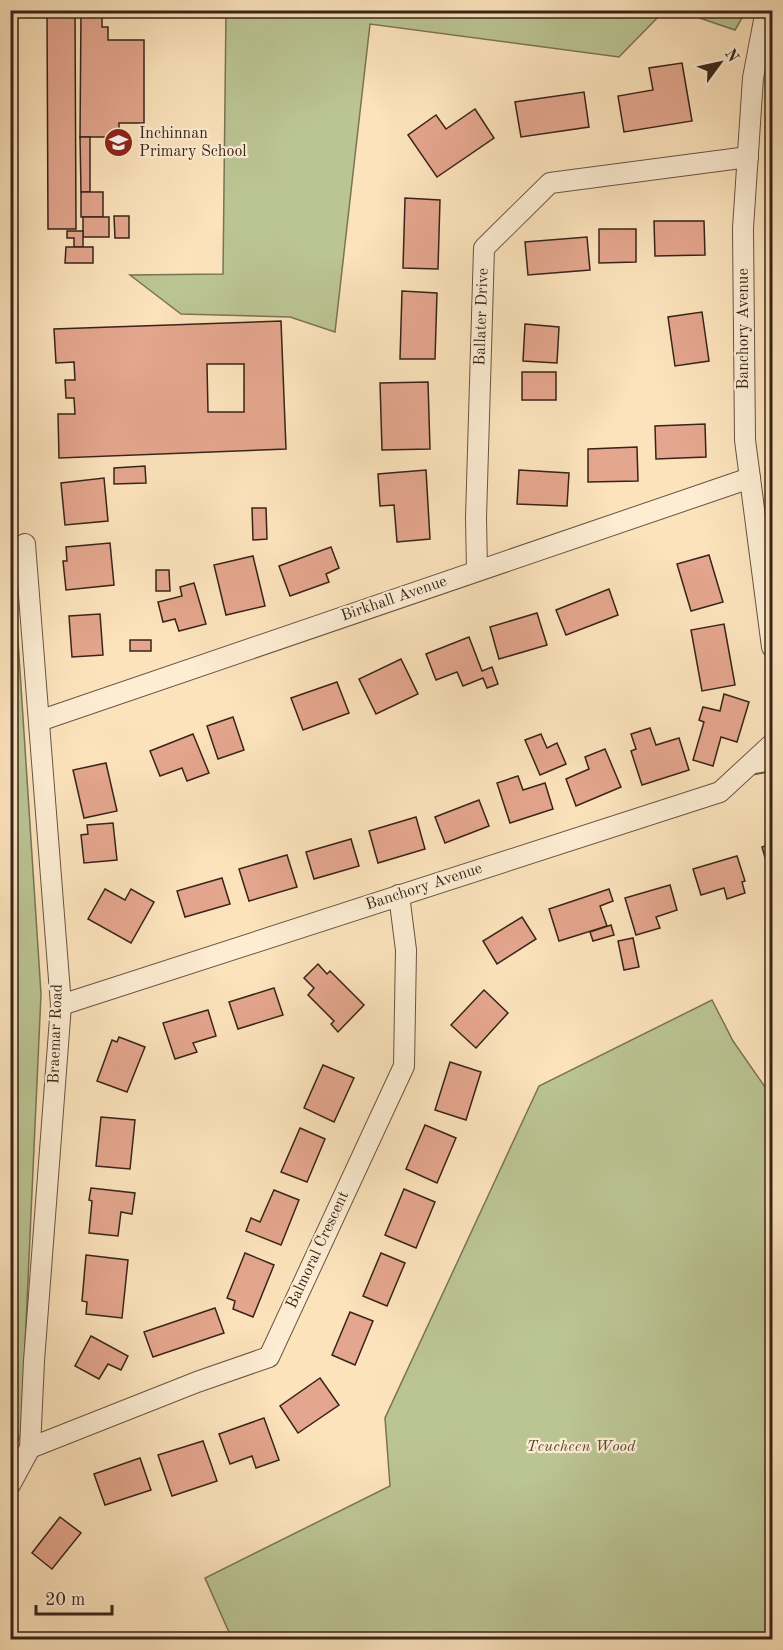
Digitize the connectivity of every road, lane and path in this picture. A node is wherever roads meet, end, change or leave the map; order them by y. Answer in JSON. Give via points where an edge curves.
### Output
{"nodes":[{"id":1,"x":766,"y":10,"type":"edge"},
{"id":2,"x":748,"y":157,"type":"junction"},
{"id":3,"x":750,"y":478,"type":"junction"},
{"id":4,"x":25,"y":544,"type":"dead end"},
{"id":5,"x":477,"y":570,"type":"junction"},
{"id":6,"x":772,"y":647,"type":"edge"},
{"id":7,"x":39,"y":721,"type":"junction"},
{"id":8,"x":772,"y":744,"type":"edge"},
{"id":9,"x":772,"y":765,"type":"edge"},
{"id":10,"x":744,"y":770,"type":"junction"},
{"id":11,"x":399,"y":895,"type":"junction"},
{"id":12,"x":61,"y":1005,"type":"junction"},
{"id":13,"x":30,"y":1448,"type":"junction"},
{"id":14,"x":10,"y":1485,"type":"edge"}],
"edges":[{"from":1,"to":2,"type":"street","name":"Banchory Avenue","via":[[753,78]]},
{"from":2,"to":3,"type":"street","name":"Banchory Avenue","via":[[744,239],[745,440]]},
{"from":2,"to":5,"type":"street","name":"Ballater Drive","via":[[550,183],[484,248]]},
{"from":3,"to":5,"type":"street","name":"Birkhall Avenue"},
{"from":3,"to":6,"type":"street","name":"Banchory Avenue"},
{"from":4,"to":7,"type":"street","name":"Braemar Road"},
{"from":5,"to":7,"type":"street","name":"Birkhall Avenue"},
{"from":7,"to":12,"type":"street","name":"Braemar Road"},
{"from":8,"to":10,"type":"street","name":"Banchory Avenue"},
{"from":9,"to":10,"type":"lane"},
{"from":10,"to":11,"type":"street","name":"Banchory Avenue","via":[[720,792]]},
{"from":11,"to":12,"type":"street","name":"Banchory Avenue"},
{"from":11,"to":13,"type":"street","name":"Balmoral Crescent","via":[[406,950],[404,1066],[268,1357]]},
{"from":12,"to":13,"type":"street","name":"Braemar Road"},
{"from":13,"to":14,"type":"street","name":"Braemar Road"}]}
